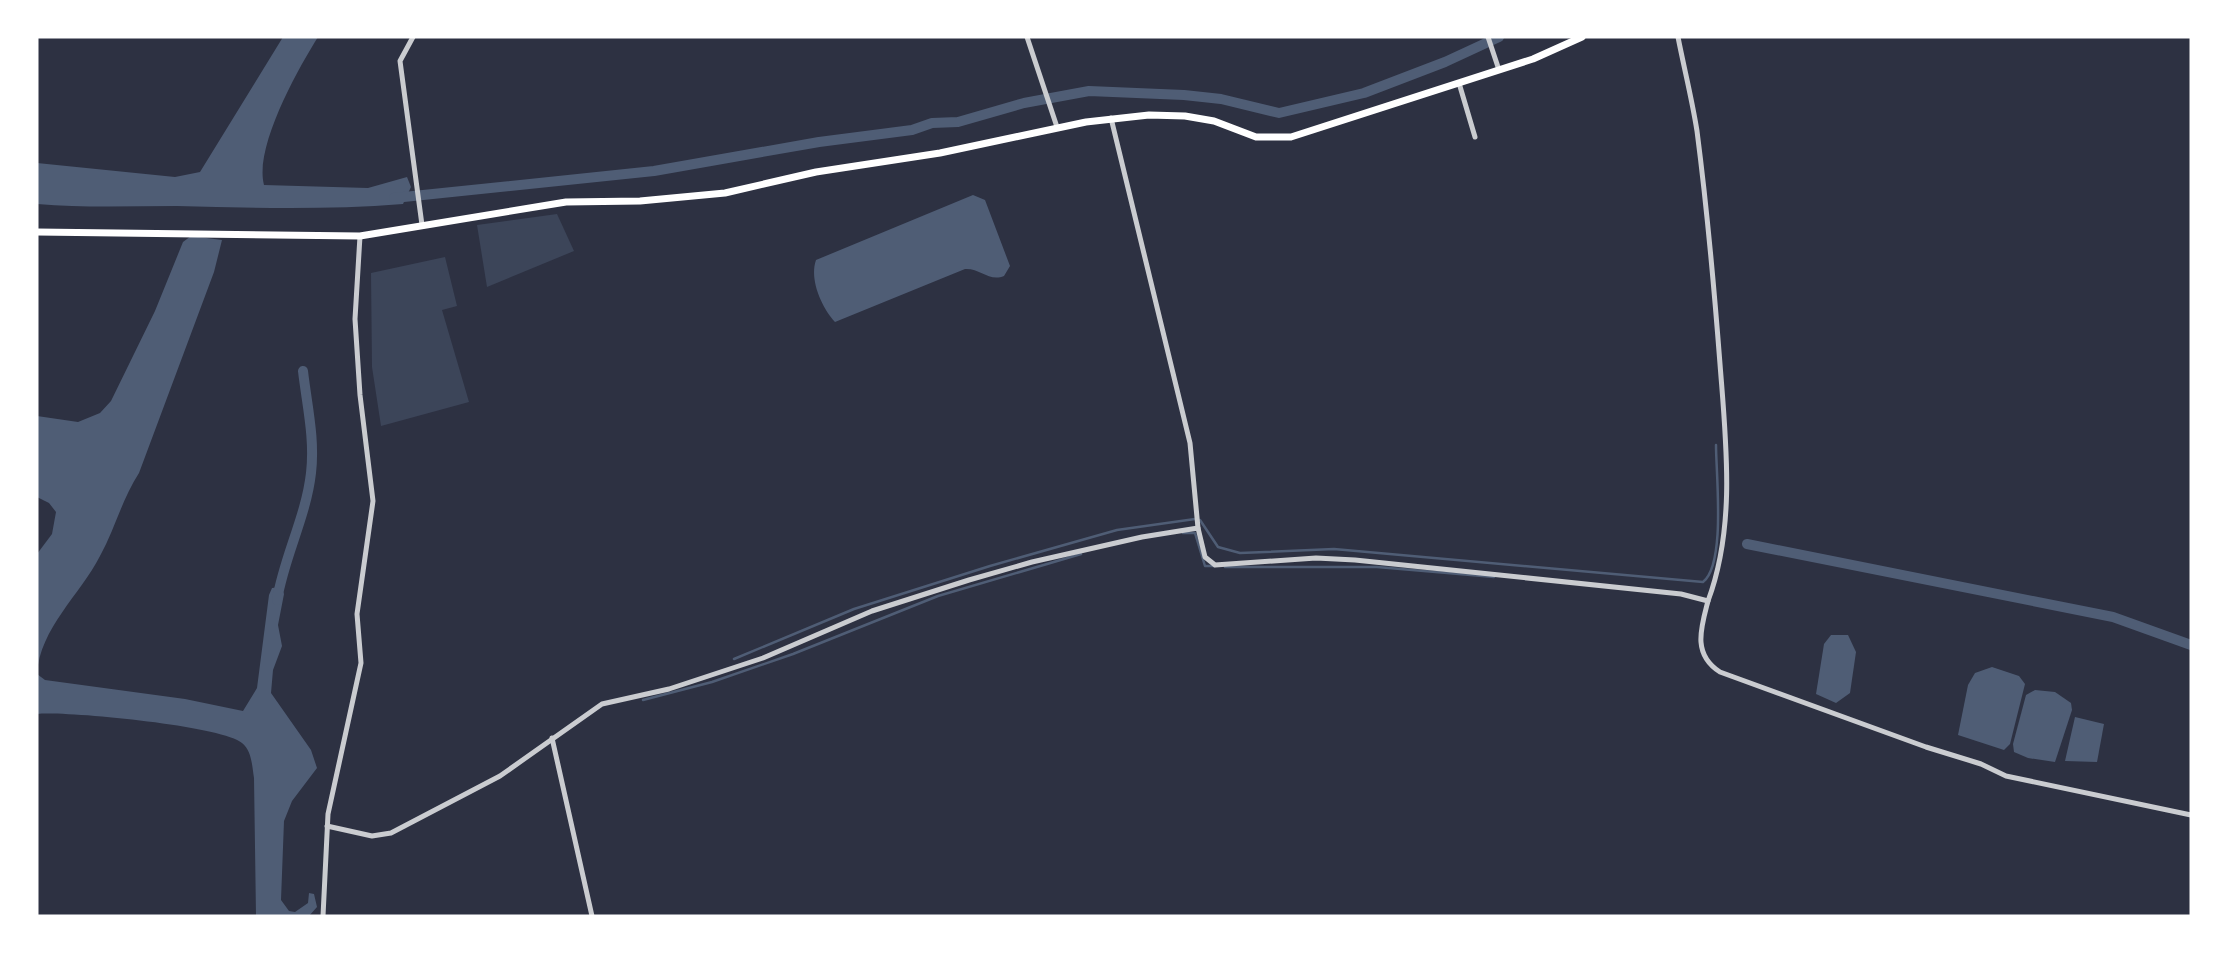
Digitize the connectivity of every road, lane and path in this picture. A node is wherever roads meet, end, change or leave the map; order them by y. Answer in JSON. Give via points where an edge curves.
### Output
{"nodes":[{"id":1,"x":413,"y":37,"type":"edge"},
{"id":2,"x":1027,"y":37,"type":"edge"},
{"id":3,"x":1488,"y":37,"type":"edge"},
{"id":4,"x":1582,"y":37,"type":"edge"},
{"id":5,"x":1678,"y":37,"type":"edge"},
{"id":6,"x":1499,"y":71,"type":"junction"},
{"id":7,"x":1459,"y":83,"type":"junction"},
{"id":8,"x":1111,"y":118,"type":"junction"},
{"id":9,"x":1056,"y":123,"type":"junction"},
{"id":10,"x":1475,"y":137,"type":"dead end"},
{"id":11,"x":422,"y":225,"type":"junction"},
{"id":12,"x":37,"y":232,"type":"edge"},
{"id":13,"x":360,"y":236,"type":"junction"},
{"id":14,"x":1198,"y":528,"type":"junction"},
{"id":15,"x":1708,"y":601,"type":"junction"},
{"id":16,"x":552,"y":738,"type":"junction"},
{"id":17,"x":2191,"y":815,"type":"edge"},
{"id":18,"x":327,"y":826,"type":"junction"},
{"id":19,"x":323,"y":916,"type":"edge"},
{"id":20,"x":592,"y":916,"type":"edge"}],
"edges":[{"from":1,"to":11,"type":"street","via":[[400,61]]},
{"from":2,"to":9,"type":"street"},
{"from":3,"to":6,"type":"street"},
{"from":4,"to":6,"type":"main road"},
{"from":5,"to":15,"type":"street","via":[[1696,128],[1726,443],[1725,540]]},
{"from":6,"to":7,"type":"main road"},
{"from":7,"to":8,"type":"main road","via":[[1329,126],[1271,139],[1185,116]]},
{"from":7,"to":10,"type":"street"},
{"from":8,"to":9,"type":"main road"},
{"from":8,"to":14,"type":"street","via":[[1187,431]]},
{"from":9,"to":11,"type":"main road","via":[[940,153],[725,192],[640,201],[566,202]]},
{"from":11,"to":13,"type":"main road"},
{"from":12,"to":13,"type":"main road"},
{"from":13,"to":18,"type":"street","via":[[355,319],[373,501],[357,614],[361,663]]},
{"from":14,"to":15,"type":"street","via":[[1205,557],[1216,565],[1355,560],[1681,594]]},
{"from":14,"to":16,"type":"street","via":[[1032,562],[872,611],[763,658],[669,689],[602,704]]},
{"from":15,"to":17,"type":"street","via":[[1701,650],[1704,659],[1720,671],[2006,776]]},
{"from":16,"to":18,"type":"street","via":[[490,782],[391,832],[372,836]]},
{"from":16,"to":20,"type":"street"},
{"from":18,"to":19,"type":"street"}]}
